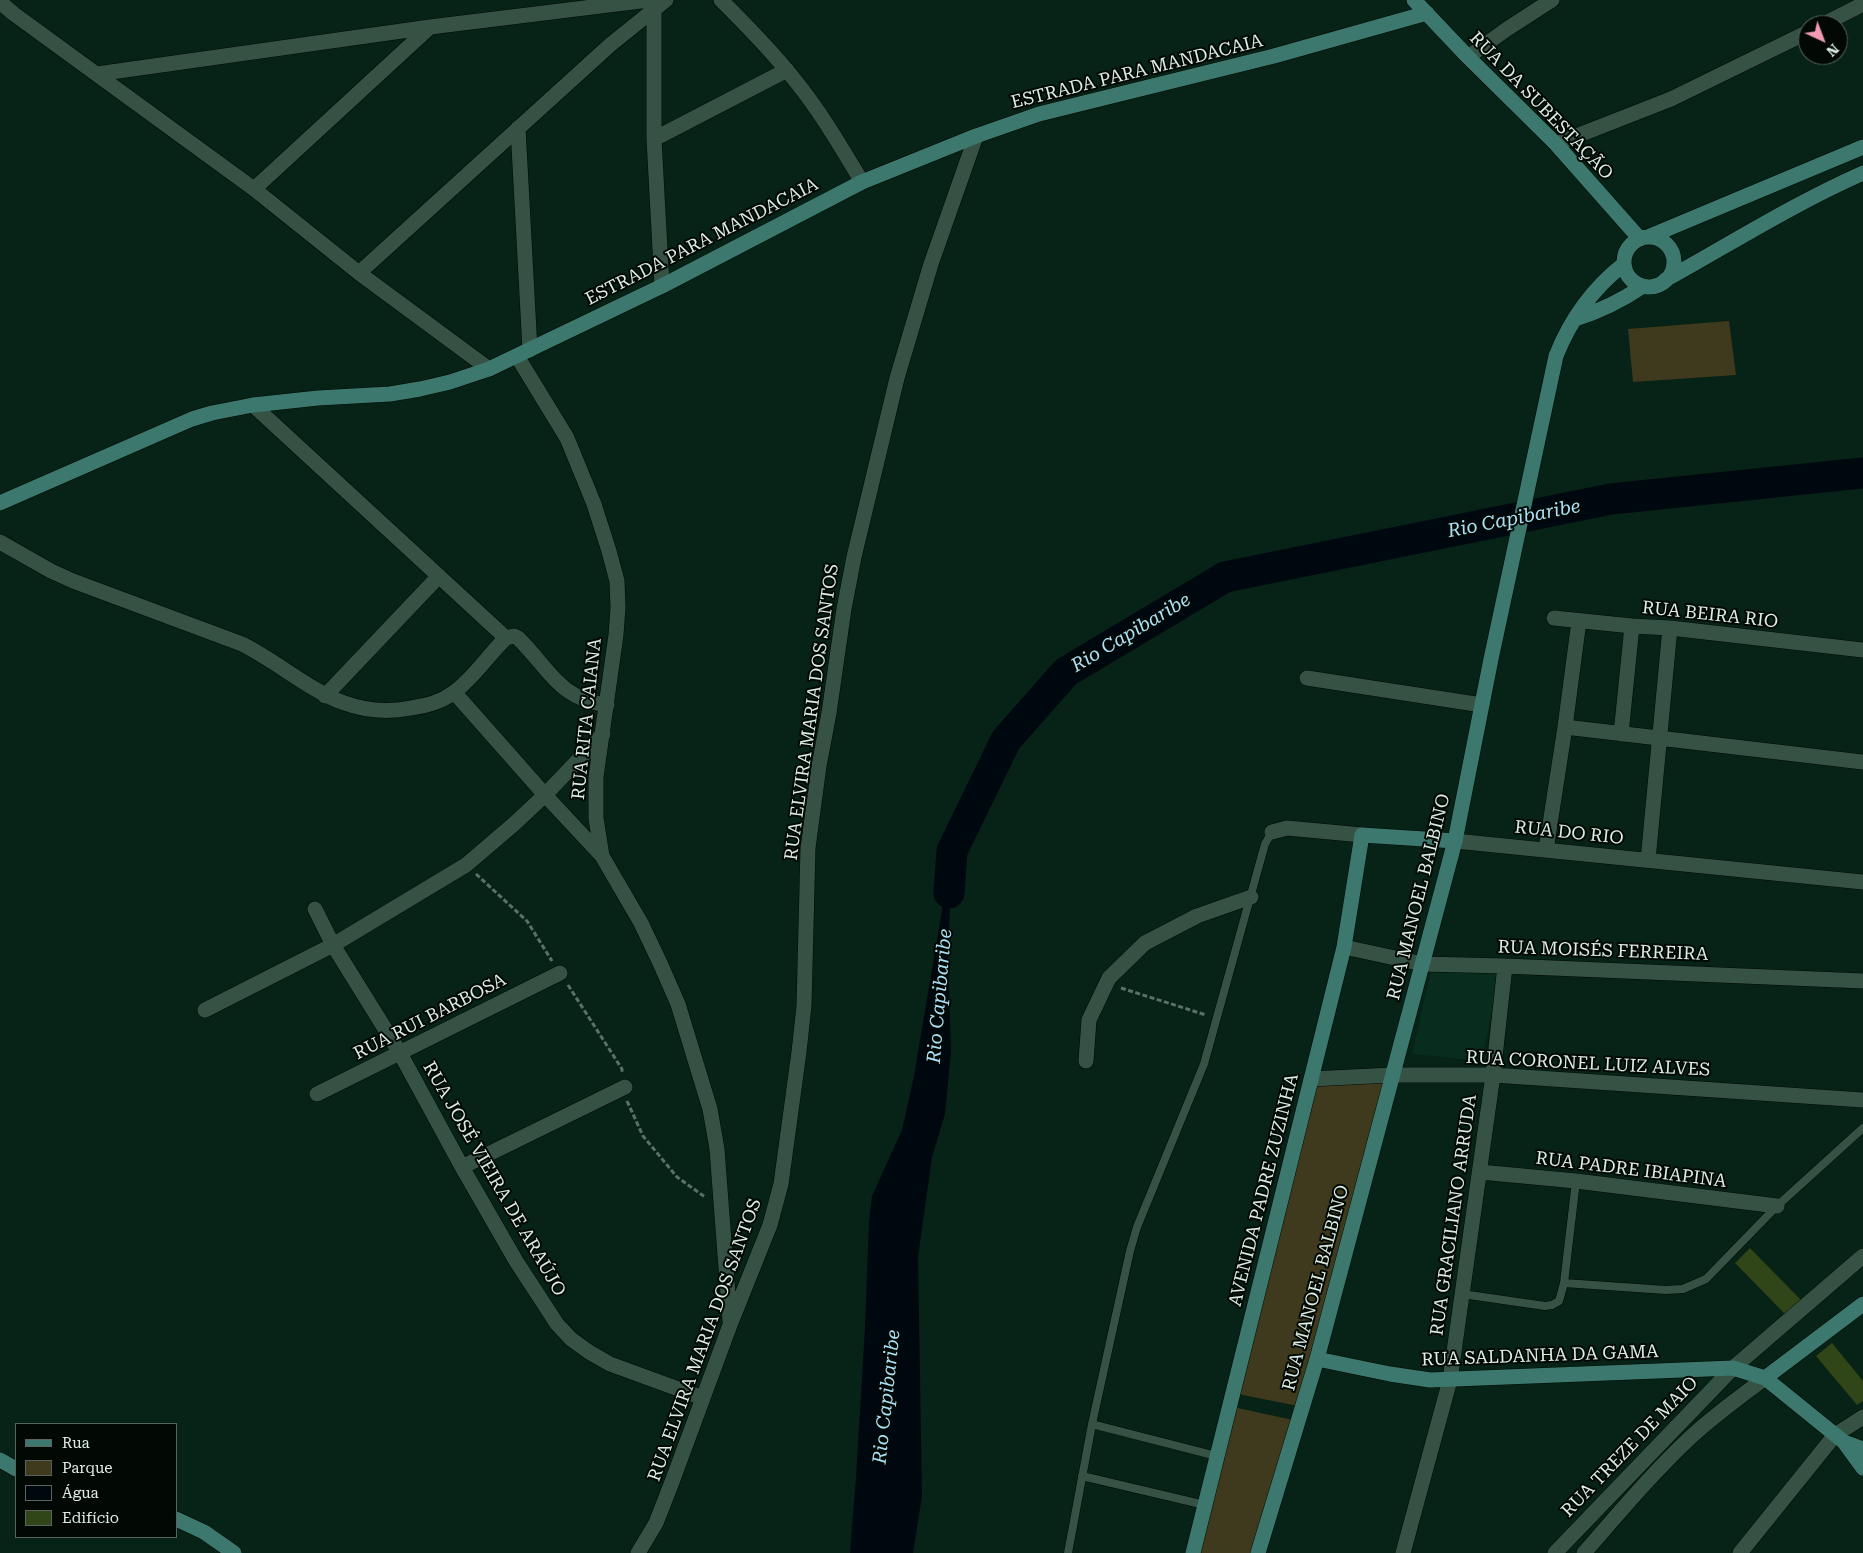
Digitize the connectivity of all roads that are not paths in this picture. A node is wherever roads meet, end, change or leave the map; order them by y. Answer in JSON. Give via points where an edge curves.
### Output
{"nodes":[{"id":1,"x":721,"y":0,"type":"edge"},
{"id":2,"x":1414,"y":0,"type":"edge"},
{"id":3,"x":1552,"y":0,"type":"edge"},
{"id":4,"x":0,"y":2,"type":"edge"},
{"id":5,"x":656,"y":3,"type":"edge"},
{"id":6,"x":1863,"y":4,"type":"edge"},
{"id":7,"x":1427,"y":13,"type":"junction"},
{"id":8,"x":1842,"y":15,"type":"edge"},
{"id":9,"x":430,"y":27,"type":"junction"},
{"id":10,"x":1798,"y":37,"type":"edge"},
{"id":11,"x":1468,"y":57,"type":"junction"},
{"id":12,"x":787,"y":70,"type":"junction"},
{"id":13,"x":97,"y":74,"type":"junction"},
{"id":14,"x":518,"y":128,"type":"junction"},
{"id":15,"x":976,"y":136,"type":"junction"},
{"id":16,"x":654,"y":139,"type":"junction"},
{"id":17,"x":1556,"y":144,"type":"junction"},
{"id":18,"x":1863,"y":147,"type":"edge"},
{"id":19,"x":1863,"y":173,"type":"edge"},
{"id":20,"x":862,"y":182,"type":"junction"},
{"id":21,"x":254,"y":190,"type":"junction"},
{"id":22,"x":1644,"y":238,"type":"junction"},
{"id":23,"x":1624,"y":264,"type":"junction"},
{"id":24,"x":359,"y":272,"type":"junction"},
{"id":25,"x":1666,"y":280,"type":"junction"},
{"id":26,"x":662,"y":286,"type":"junction"},
{"id":27,"x":1643,"y":286,"type":"junction"},
{"id":28,"x":1575,"y":319,"type":"junction"},
{"id":29,"x":523,"y":353,"type":"junction"},
{"id":30,"x":489,"y":369,"type":"junction"},
{"id":31,"x":253,"y":405,"type":"junction"},
{"id":32,"x":0,"y":504,"type":"edge"},
{"id":33,"x":0,"y":542,"type":"edge"},
{"id":34,"x":439,"y":576,"type":"junction"},
{"id":35,"x":1554,"y":618,"type":"dead end"},
{"id":36,"x":1579,"y":621,"type":"junction"},
{"id":37,"x":1632,"y":626,"type":"junction"},
{"id":38,"x":1670,"y":628,"type":"junction"},
{"id":39,"x":506,"y":638,"type":"junction"},
{"id":40,"x":1863,"y":650,"type":"edge"},
{"id":41,"x":1307,"y":678,"type":"dead end"},
{"id":42,"x":454,"y":692,"type":"junction"},
{"id":43,"x":325,"y":696,"type":"junction"},
{"id":44,"x":607,"y":705,"type":"junction"},
{"id":45,"x":1482,"y":705,"type":"junction"},
{"id":46,"x":1565,"y":727,"type":"junction"},
{"id":47,"x":603,"y":734,"type":"junction"},
{"id":48,"x":1621,"y":734,"type":"junction"},
{"id":49,"x":1660,"y":737,"type":"junction"},
{"id":50,"x":1863,"y":762,"type":"edge"},
{"id":51,"x":545,"y":795,"type":"junction"},
{"id":52,"x":1272,"y":832,"type":"joint"},
{"id":53,"x":1362,"y":835,"type":"junction"},
{"id":54,"x":1455,"y":841,"type":"junction"},
{"id":55,"x":1546,"y":850,"type":"junction"},
{"id":56,"x":602,"y":856,"type":"junction"},
{"id":57,"x":1648,"y":860,"type":"junction"},
{"id":58,"x":1863,"y":882,"type":"edge"},
{"id":59,"x":1251,"y":897,"type":"junction"},
{"id":60,"x":315,"y":909,"type":"dead end"},
{"id":61,"x":334,"y":945,"type":"junction"},
{"id":62,"x":1344,"y":947,"type":"junction"},
{"id":63,"x":1423,"y":964,"type":"junction"},
{"id":64,"x":1505,"y":966,"type":"junction"},
{"id":65,"x":560,"y":972,"type":"road end"},
{"id":66,"x":1863,"y":981,"type":"edge"},
{"id":67,"x":205,"y":1010,"type":"dead end"},
{"id":68,"x":400,"y":1053,"type":"junction"},
{"id":69,"x":1086,"y":1061,"type":"dead end"},
{"id":70,"x":1493,"y":1075,"type":"junction"},
{"id":71,"x":1392,"y":1076,"type":"junction"},
{"id":72,"x":1311,"y":1079,"type":"junction"},
{"id":73,"x":625,"y":1087,"type":"road end"},
{"id":74,"x":317,"y":1094,"type":"dead end"},
{"id":75,"x":1863,"y":1100,"type":"edge"},
{"id":76,"x":1863,"y":1128,"type":"edge"},
{"id":77,"x":462,"y":1168,"type":"junction"},
{"id":78,"x":1480,"y":1172,"type":"junction"},
{"id":79,"x":1576,"y":1181,"type":"junction"},
{"id":80,"x":1777,"y":1206,"type":"junction"},
{"id":81,"x":1863,"y":1256,"type":"edge"},
{"id":82,"x":1564,"y":1284,"type":"junction"},
{"id":83,"x":1462,"y":1294,"type":"junction"},
{"id":84,"x":1863,"y":1304,"type":"edge"},
{"id":85,"x":730,"y":1325,"type":"junction"},
{"id":86,"x":1317,"y":1359,"type":"junction"},
{"id":87,"x":1732,"y":1368,"type":"junction"},
{"id":88,"x":1765,"y":1378,"type":"junction"},
{"id":89,"x":1450,"y":1380,"type":"junction"},
{"id":90,"x":703,"y":1398,"type":"junction"},
{"id":91,"x":1863,"y":1417,"type":"edge"},
{"id":92,"x":1092,"y":1424,"type":"junction"},
{"id":93,"x":1839,"y":1439,"type":"junction"},
{"id":94,"x":1863,"y":1449,"type":"edge"},
{"id":95,"x":1217,"y":1456,"type":"junction"},
{"id":96,"x":0,"y":1460,"type":"edge"},
{"id":97,"x":15,"y":1468,"type":"edge"},
{"id":98,"x":1863,"y":1468,"type":"edge"},
{"id":99,"x":1082,"y":1476,"type":"junction"},
{"id":100,"x":1205,"y":1505,"type":"junction"},
{"id":101,"x":178,"y":1520,"type":"edge"},
{"id":102,"x":234,"y":1553,"type":"edge"},
{"id":103,"x":638,"y":1553,"type":"edge"},
{"id":104,"x":1068,"y":1553,"type":"edge"},
{"id":105,"x":1192,"y":1553,"type":"edge"},
{"id":106,"x":1258,"y":1553,"type":"edge"},
{"id":107,"x":1403,"y":1553,"type":"edge"},
{"id":108,"x":1555,"y":1553,"type":"edge"},
{"id":109,"x":1584,"y":1553,"type":"edge"},
{"id":110,"x":1740,"y":1553,"type":"edge"}],
"edges":[{"from":1,"to":12,"type":"street"},
{"from":2,"to":7,"type":"street","name":"RUA DA SUBESTAÇÃO"},
{"from":3,"to":11,"type":"street"},
{"from":4,"to":13,"type":"street"},
{"from":5,"to":9,"type":"street"},
{"from":5,"to":14,"type":"street"},
{"from":5,"to":16,"type":"street"},
{"from":6,"to":8,"type":"street"},
{"from":7,"to":11,"type":"street","name":"RUA DA SUBESTAÇÃO"},
{"from":7,"to":15,"type":"street","name":"ESTRADA PARA MANDACAIA","via":[[1274,56],[1039,114]]},
{"from":9,"to":13,"type":"street"},
{"from":9,"to":21,"type":"street"},
{"from":10,"to":17,"type":"street","via":[[1671,99]]},
{"from":11,"to":17,"type":"street","name":"RUA DA SUBESTAÇÃO"},
{"from":12,"to":16,"type":"street"},
{"from":12,"to":20,"type":"street","via":[[814,105]]},
{"from":13,"to":21,"type":"street"},
{"from":14,"to":24,"type":"street"},
{"from":14,"to":29,"type":"street"},
{"from":15,"to":20,"type":"street","name":"ESTRADA PARA MANDACAIA"},
{"from":15,"to":85,"type":"street","name":"RUA ELVIRA MARIA DOS SANTOS","via":[[931,264],[895,387],[854,557],[808,848],[804,1006],[780,1184],[770,1225]]},
{"from":16,"to":26,"type":"street"},
{"from":17,"to":22,"type":"street","name":"RUA DA SUBESTAÇÃO"},
{"from":18,"to":22,"type":"street"},
{"from":19,"to":25,"type":"street","via":[[1800,204]]},
{"from":20,"to":26,"type":"street","name":"ESTRADA PARA MANDACAIA"},
{"from":21,"to":24,"type":"street"},
{"from":22,"to":23,"type":"street","via":[[1628,249]]},
{"from":22,"to":25,"type":"street","via":[[1657,238],[1670,249],[1674,265]]},
{"from":23,"to":27,"type":"street","via":[[1630,279]]},
{"from":23,"to":28,"type":"street","name":"RUA MANOEL BALBINO","via":[[1594,290]]},
{"from":24,"to":30,"type":"street"},
{"from":25,"to":27,"type":"street","via":[[1652,287]]},
{"from":26,"to":29,"type":"street","name":"ESTRADA PARA MANDACAIA"},
{"from":27,"to":28,"type":"street","via":[[1612,306]]},
{"from":28,"to":45,"type":"street","name":"RUA MANOEL BALBINO","via":[[1556,356]]},
{"from":29,"to":30,"type":"street","name":"ESTRADA PARA MANDACAIA"},
{"from":29,"to":44,"type":"street","name":"RUA RITA CAIANA","via":[[567,438],[594,504],[617,581],[618,608]]},
{"from":30,"to":31,"type":"street","name":"ESTRADA PARA MANDACAIA","via":[[450,382],[390,394]]},
{"from":31,"to":32,"type":"street","name":"ESTRADA PARA MANDACAIA","via":[[192,419]]},
{"from":31,"to":34,"type":"street"},
{"from":33,"to":43,"type":"street","via":[[73,581],[242,644]]},
{"from":34,"to":39,"type":"street"},
{"from":34,"to":43,"type":"street"},
{"from":35,"to":36,"type":"street","name":"RUA BEIRA RIO"},
{"from":36,"to":37,"type":"street","name":"RUA BEIRA RIO"},
{"from":36,"to":46,"type":"street"},
{"from":37,"to":38,"type":"street","name":"RUA BEIRA RIO"},
{"from":37,"to":48,"type":"street"},
{"from":38,"to":40,"type":"street","name":"RUA BEIRA RIO"},
{"from":38,"to":49,"type":"street"},
{"from":39,"to":42,"type":"street"},
{"from":39,"to":44,"type":"street","via":[[518,638],[558,684],[569,692],[592,703]]},
{"from":41,"to":45,"type":"street"},
{"from":42,"to":43,"type":"street","via":[[423,706],[371,711]]},
{"from":42,"to":51,"type":"street"},
{"from":44,"to":47,"type":"street","name":"RUA RITA CAIANA"},
{"from":45,"to":54,"type":"street","name":"RUA MANOEL BALBINO"},
{"from":46,"to":48,"type":"street"},
{"from":46,"to":55,"type":"street"},
{"from":47,"to":51,"type":"street"},
{"from":47,"to":56,"type":"street","name":"RUA RITA CAIANA","via":[[595,797]]},
{"from":48,"to":49,"type":"street"},
{"from":49,"to":50,"type":"street"},
{"from":49,"to":57,"type":"street"},
{"from":51,"to":56,"type":"street"},
{"from":51,"to":61,"type":"street","via":[[466,865]]},
{"from":52,"to":53,"type":"street","name":"RUA DO RIO","via":[[1287,828]]},
{"from":52,"to":59,"type":"lane","via":[[1265,844]]},
{"from":53,"to":54,"type":"street","name":"RUA DO RIO"},
{"from":53,"to":62,"type":"street","name":"AVENIDA PADRE ZUZINHA"},
{"from":54,"to":55,"type":"street","name":"RUA DO RIO"},
{"from":54,"to":63,"type":"street","name":"RUA MANOEL BALBINO"},
{"from":55,"to":57,"type":"street","name":"RUA DO RIO"},
{"from":56,"to":85,"type":"street","name":"RUA RITA CAIANA","via":[[641,923],[678,1004],[710,1109],[717,1150]]},
{"from":57,"to":58,"type":"street","name":"RUA DO RIO"},
{"from":59,"to":69,"type":"street","via":[[1197,916],[1145,943],[1108,978],[1089,1020]]},
{"from":59,"to":92,"type":"lane","via":[[1204,1064],[1137,1227]]},
{"from":60,"to":61,"type":"street","name":"RUA JOSÉ VIEIRA DE ARAÚJO"},
{"from":61,"to":67,"type":"street"},
{"from":61,"to":68,"type":"street","name":"RUA JOSÉ VIEIRA DE ARAÚJO"},
{"from":62,"to":63,"type":"street","name":"RUA MOISÉS FERREIRA"},
{"from":62,"to":72,"type":"street","name":"AVENIDA PADRE ZUZINHA"},
{"from":63,"to":64,"type":"street","name":"RUA MOISÉS FERREIRA"},
{"from":63,"to":71,"type":"street","name":"RUA MANOEL BALBINO"},
{"from":64,"to":66,"type":"street","name":"RUA MOISÉS FERREIRA"},
{"from":64,"to":70,"type":"street","name":"RUA GRACILIANO ARRUDA"},
{"from":65,"to":68,"type":"street","name":"RUA RUI BARBOSA"},
{"from":68,"to":74,"type":"street","name":"RUA RUI BARBOSA"},
{"from":68,"to":77,"type":"street","name":"RUA JOSÉ VIEIRA DE ARAÚJO"},
{"from":70,"to":71,"type":"street","name":"RUA CORONEL LUIZ ALVES"},
{"from":70,"to":75,"type":"street","name":"RUA CORONEL LUIZ ALVES"},
{"from":70,"to":78,"type":"street","name":"RUA GRACILIANO ARRUDA"},
{"from":71,"to":72,"type":"street","name":"RUA CORONEL LUIZ ALVES"},
{"from":71,"to":86,"type":"street","name":"RUA MANOEL BALBINO"},
{"from":72,"to":95,"type":"street","name":"AVENIDA PADRE ZUZINHA"},
{"from":73,"to":77,"type":"street"},
{"from":76,"to":80,"type":"lane"},
{"from":77,"to":90,"type":"street","name":"RUA JOSÉ VIEIRA DE ARAÚJO","via":[[539,1297],[571,1339],[610,1364]]},
{"from":78,"to":79,"type":"street","name":"RUA PADRE IBIAPINA"},
{"from":78,"to":83,"type":"street","name":"RUA GRACILIANO ARRUDA"},
{"from":79,"to":80,"type":"street","name":"RUA PADRE IBIAPINA"},
{"from":79,"to":82,"type":"lane"},
{"from":80,"to":82,"type":"lane","via":[[1720,1266],[1694,1285],[1666,1290]]},
{"from":81,"to":87,"type":"street","name":"RUA TREZE DE MAIO"},
{"from":82,"to":83,"type":"lane","via":[[1561,1298],[1552,1305]]},
{"from":83,"to":89,"type":"street","name":"RUA GRACILIANO ARRUDA"},
{"from":84,"to":88,"type":"street"},
{"from":85,"to":90,"type":"street","name":"RUA ELVIRA MARIA DOS SANTOS"},
{"from":86,"to":89,"type":"street","name":"RUA SALDANHA DA GAMA","via":[[1410,1378]]},
{"from":86,"to":106,"type":"street","name":"RUA MANOEL BALBINO"},
{"from":87,"to":88,"type":"street","name":"RUA SALDANHA DA GAMA"},
{"from":87,"to":89,"type":"street","name":"RUA SALDANHA DA GAMA"},
{"from":87,"to":108,"type":"street","name":"RUA TREZE DE MAIO"},
{"from":88,"to":93,"type":"street"},
{"from":88,"to":109,"type":"street","name":"RUA TREZE DE MAIO","via":[[1692,1436]]},
{"from":89,"to":107,"type":"street","name":"RUA GRACILIANO ARRUDA"},
{"from":90,"to":103,"type":"street","name":"RUA ELVIRA MARIA DOS SANTOS","via":[[656,1523]]},
{"from":91,"to":93,"type":"street"},
{"from":92,"to":95,"type":"lane"},
{"from":92,"to":99,"type":"lane"},
{"from":93,"to":94,"type":"street"},
{"from":93,"to":98,"type":"street"},
{"from":93,"to":110,"type":"street"},
{"from":95,"to":100,"type":"street","name":"AVENIDA PADRE ZUZINHA"},
{"from":96,"to":97,"type":"street"},
{"from":99,"to":100,"type":"lane"},
{"from":99,"to":104,"type":"lane"},
{"from":100,"to":105,"type":"street","name":"AVENIDA PADRE ZUZINHA"},
{"from":101,"to":102,"type":"street","via":[[204,1532]]}]}
